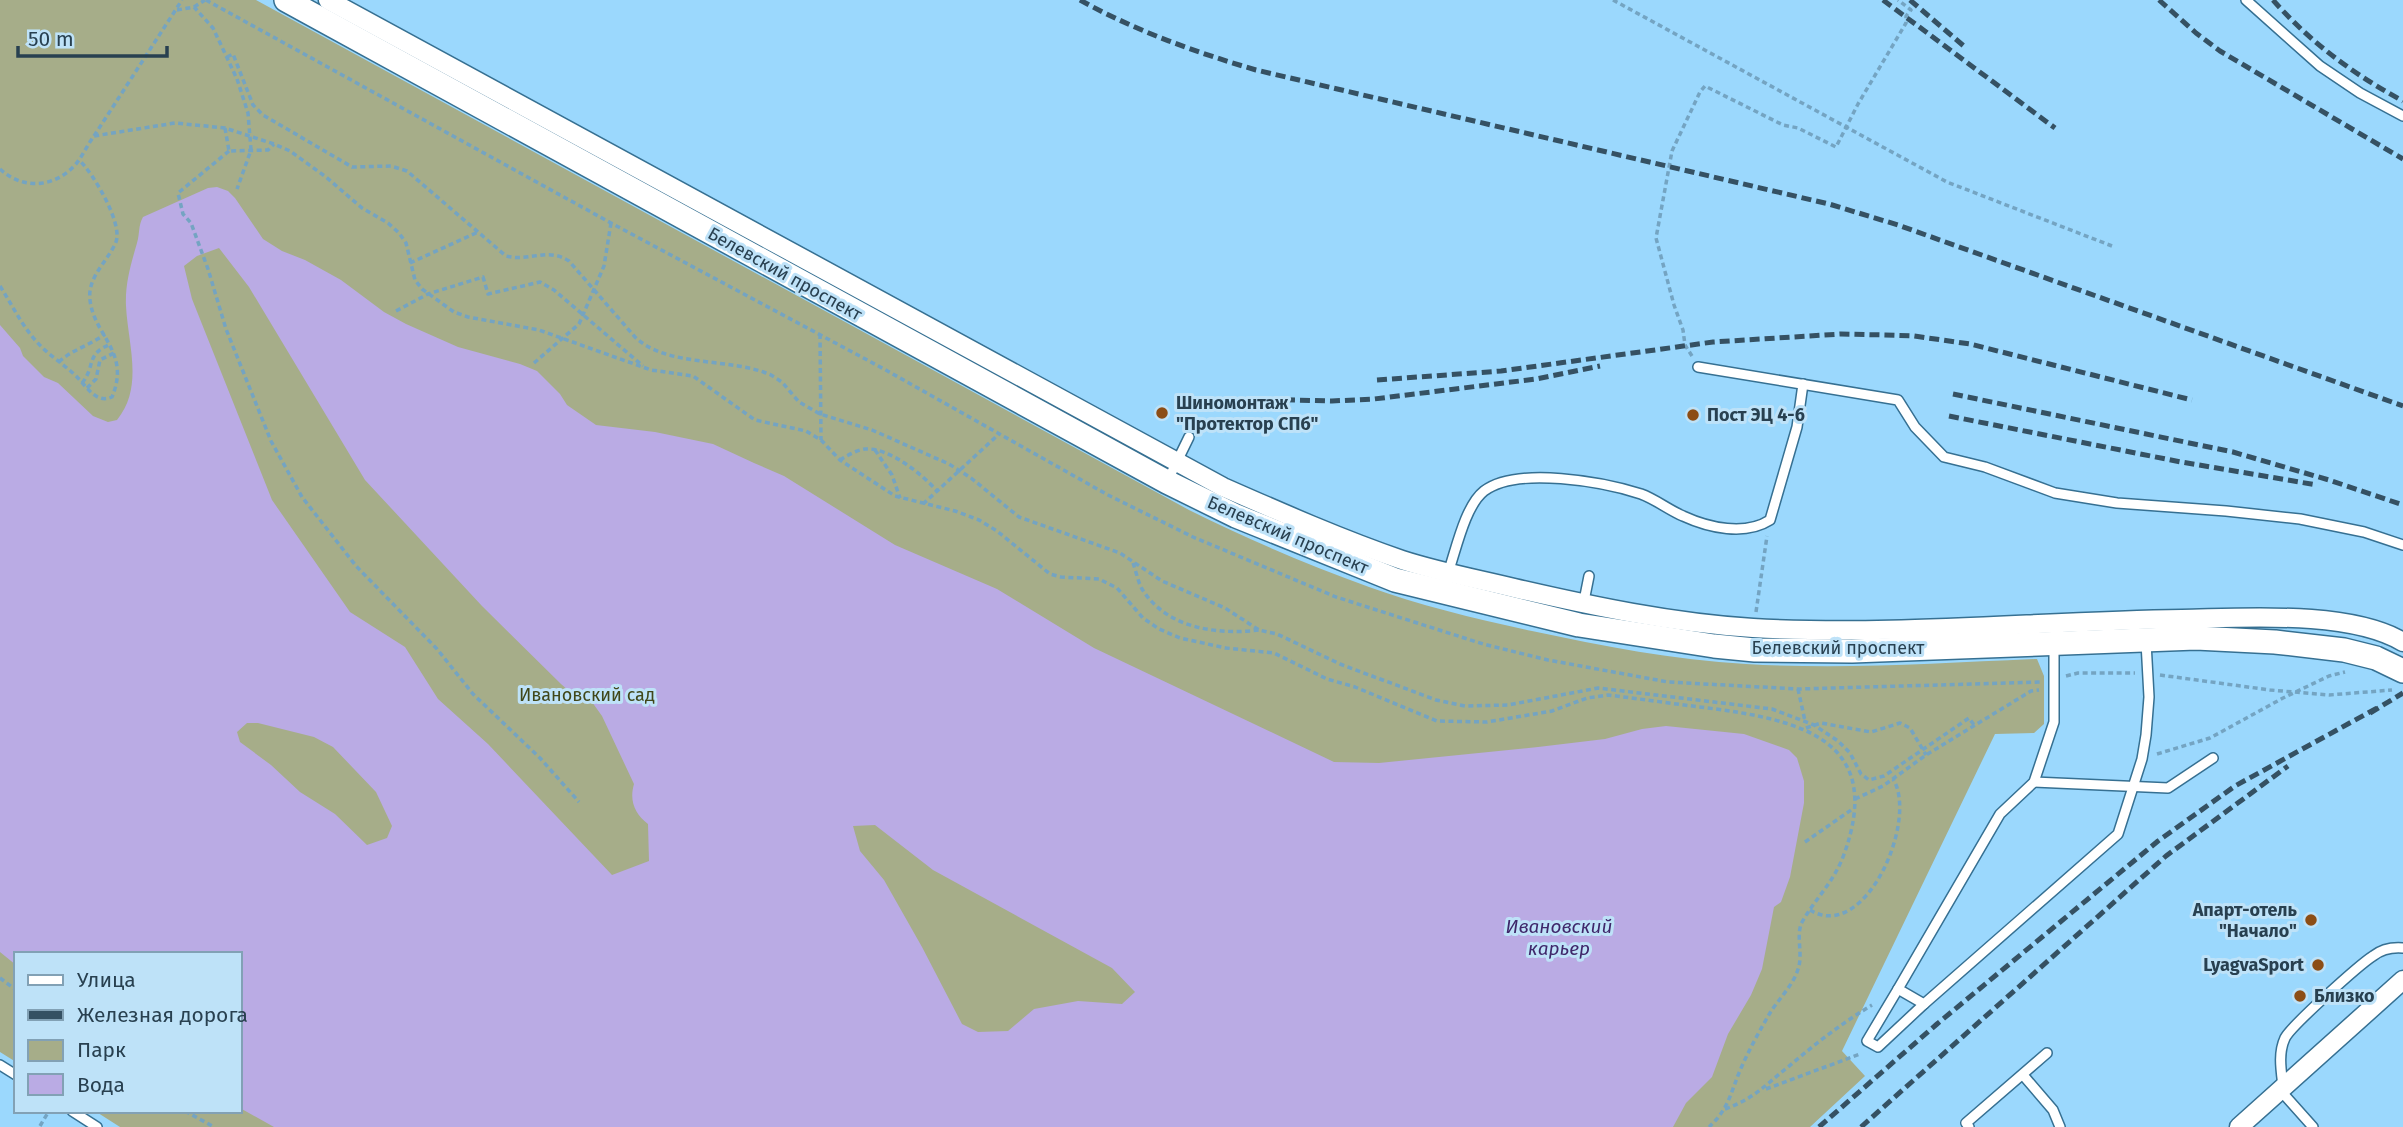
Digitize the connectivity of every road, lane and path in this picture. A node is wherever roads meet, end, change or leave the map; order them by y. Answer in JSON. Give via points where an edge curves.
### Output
{"nodes":[{"id":1,"x":182,"y":0,"type":"edge"},
{"id":2,"x":205,"y":0,"type":"edge"},
{"id":3,"x":286,"y":0,"type":"edge"},
{"id":4,"x":328,"y":0,"type":"edge"},
{"id":5,"x":1613,"y":0,"type":"edge"},
{"id":6,"x":1898,"y":0,"type":"edge"},
{"id":7,"x":2246,"y":0,"type":"edge"},
{"id":8,"x":194,"y":7,"type":"junction"},
{"id":9,"x":177,"y":10,"type":"junction"},
{"id":10,"x":227,"y":57,"type":"junction"},
{"id":11,"x":2403,"y":116,"type":"edge"},
{"id":12,"x":225,"y":128,"type":"junction"},
{"id":13,"x":1847,"y":128,"type":"junction"},
{"id":14,"x":251,"y":135,"type":"junction"},
{"id":15,"x":94,"y":136,"type":"junction"},
{"id":16,"x":274,"y":144,"type":"junction"},
{"id":17,"x":251,"y":150,"type":"junction"},
{"id":18,"x":229,"y":151,"type":"junction"},
{"id":19,"x":79,"y":160,"type":"junction"},
{"id":20,"x":0,"y":169,"type":"edge"},
{"id":21,"x":237,"y":189,"type":"dead end"},
{"id":22,"x":611,"y":223,"type":"dead end"},
{"id":23,"x":478,"y":232,"type":"junction"},
{"id":24,"x":2112,"y":246,"type":"dead end"},
{"id":25,"x":410,"y":263,"type":"junction"},
{"id":26,"x":0,"y":286,"type":"edge"},
{"id":27,"x":594,"y":291,"type":"junction"},
{"id":28,"x":428,"y":294,"type":"junction"},
{"id":29,"x":396,"y":311,"type":"dead end"},
{"id":30,"x":584,"y":315,"type":"junction"},
{"id":31,"x":104,"y":334,"type":"junction"},
{"id":32,"x":820,"y":334,"type":"dead end"},
{"id":33,"x":565,"y":338,"type":"junction"},
{"id":34,"x":111,"y":344,"type":"junction"},
{"id":35,"x":114,"y":353,"type":"junction"},
{"id":36,"x":59,"y":362,"type":"junction"},
{"id":37,"x":534,"y":363,"type":"dead end"},
{"id":38,"x":1698,"y":367,"type":"joint"},
{"id":39,"x":651,"y":370,"type":"junction"},
{"id":40,"x":82,"y":383,"type":"junction"},
{"id":41,"x":1803,"y":384,"type":"junction"},
{"id":42,"x":86,"y":388,"type":"junction"},
{"id":43,"x":821,"y":414,"type":"junction"},
{"id":44,"x":999,"y":433,"type":"dead end"},
{"id":45,"x":1189,"y":437,"type":"dead end"},
{"id":46,"x":821,"y":440,"type":"junction"},
{"id":47,"x":875,"y":450,"type":"junction"},
{"id":48,"x":840,"y":460,"type":"junction"},
{"id":49,"x":960,"y":470,"type":"junction"},
{"id":50,"x":1172,"y":472,"type":"junction"},
{"id":51,"x":937,"y":491,"type":"junction"},
{"id":52,"x":900,"y":498,"type":"junction"},
{"id":53,"x":923,"y":504,"type":"junction"},
{"id":54,"x":1769,"y":520,"type":"junction"},
{"id":55,"x":2403,"y":545,"type":"edge"},
{"id":56,"x":1133,"y":561,"type":"junction"},
{"id":57,"x":1589,"y":576,"type":"dead end"},
{"id":58,"x":1444,"y":583,"type":"junction"},
{"id":59,"x":1581,"y":615,"type":"junction"},
{"id":60,"x":1755,"y":628,"type":"junction"},
{"id":61,"x":1259,"y":630,"type":"junction"},
{"id":62,"x":2146,"y":630,"type":"junction"},
{"id":63,"x":2403,"y":642,"type":"edge"},
{"id":64,"x":2054,"y":643,"type":"junction"},
{"id":65,"x":2348,"y":671,"type":"dead end"},
{"id":66,"x":2401,"y":673,"type":"edge"},
{"id":67,"x":2148,"y":674,"type":"junction"},
{"id":68,"x":2053,"y":685,"type":"junction"},
{"id":69,"x":1798,"y":689,"type":"dead end"},
{"id":70,"x":2295,"y":692,"type":"junction"},
{"id":71,"x":1804,"y":721,"type":"junction"},
{"id":72,"x":1814,"y":725,"type":"junction"},
{"id":73,"x":1974,"y":725,"type":"junction"},
{"id":74,"x":1805,"y":729,"type":"junction"},
{"id":75,"x":1922,"y":749,"type":"junction"},
{"id":76,"x":1926,"y":755,"type":"junction"},
{"id":77,"x":2213,"y":758,"type":"dead end"},
{"id":78,"x":2142,"y":759,"type":"junction"},
{"id":79,"x":1893,"y":779,"type":"junction"},
{"id":80,"x":2034,"y":782,"type":"junction"},
{"id":81,"x":2133,"y":788,"type":"junction"},
{"id":82,"x":1855,"y":799,"type":"junction"},
{"id":83,"x":579,"y":802,"type":"dead end"},
{"id":84,"x":1854,"y":808,"type":"junction"},
{"id":85,"x":1805,"y":842,"type":"dead end"},
{"id":86,"x":1810,"y":910,"type":"junction"},
{"id":87,"x":2403,"y":948,"type":"edge"},
{"id":88,"x":2400,"y":987,"type":"edge"},
{"id":89,"x":1898,"y":989,"type":"junction"},
{"id":90,"x":1924,"y":1004,"type":"junction"},
{"id":91,"x":1878,"y":1047,"type":"junction"},
{"id":92,"x":2047,"y":1053,"type":"dead end"},
{"id":93,"x":2024,"y":1075,"type":"junction"},
{"id":94,"x":1764,"y":1089,"type":"junction"},
{"id":95,"x":2281,"y":1089,"type":"junction"},
{"id":96,"x":1724,"y":1109,"type":"junction"},
{"id":97,"x":75,"y":1113,"type":"edge"},
{"id":98,"x":188,"y":1113,"type":"edge"},
{"id":99,"x":198,"y":1119,"type":"junction"},
{"id":100,"x":97,"y":1127,"type":"edge"},
{"id":101,"x":197,"y":1127,"type":"edge"},
{"id":102,"x":214,"y":1127,"type":"edge"},
{"id":103,"x":1709,"y":1127,"type":"edge"},
{"id":104,"x":1969,"y":1127,"type":"edge"},
{"id":105,"x":2060,"y":1127,"type":"edge"},
{"id":106,"x":2239,"y":1127,"type":"edge"},
{"id":107,"x":2313,"y":1127,"type":"edge"}],
"edges":[{"from":1,"to":9,"type":"path"},
{"from":2,"to":8,"type":"path"},
{"from":3,"to":50,"type":"street","name":"Белевский проспект"},
{"from":4,"to":50,"type":"street","name":"Белевский проспект"},
{"from":5,"to":13,"type":"path"},
{"from":6,"to":13,"type":"path","via":[[1911,10],[1906,23]]},
{"from":7,"to":11,"type":"lane","via":[[2320,66]]},
{"from":8,"to":9,"type":"path"},
{"from":8,"to":10,"type":"path","via":[[213,28]]},
{"from":9,"to":15,"type":"path"},
{"from":10,"to":14,"type":"path","via":[[248,113]]},
{"from":10,"to":23,"type":"path","via":[[233,54],[253,105],[263,115],[352,167],[402,168]]},
{"from":12,"to":14,"type":"path"},
{"from":12,"to":15,"type":"path","via":[[175,123]]},
{"from":12,"to":18,"type":"path"},
{"from":13,"to":24,"type":"path","via":[[1947,182]]},
{"from":13,"to":38,"type":"path","via":[[1836,146],[1705,86],[1700,92],[1672,152],[1656,238],[1685,345]]},
{"from":14,"to":16,"type":"path"},
{"from":14,"to":17,"type":"path"},
{"from":15,"to":19,"type":"path"},
{"from":16,"to":17,"type":"path","via":[[268,150]]},
{"from":16,"to":25,"type":"path","via":[[388,223],[406,243]]},
{"from":17,"to":18,"type":"path"},
{"from":17,"to":21,"type":"path"},
{"from":18,"to":83,"type":"path","via":[[178,193],[271,441],[302,498],[356,566]]},
{"from":19,"to":20,"type":"path","via":[[62,177],[36,185],[9,178]]},
{"from":19,"to":31,"type":"path","via":[[110,209],[117,232],[89,296]]},
{"from":22,"to":27,"type":"path","via":[[604,266]]},
{"from":23,"to":25,"type":"path"},
{"from":23,"to":27,"type":"path","via":[[509,257],[548,253],[563,257]]},
{"from":25,"to":28,"type":"path","via":[[415,280]]},
{"from":26,"to":36,"type":"path","via":[[26,329]]},
{"from":27,"to":30,"type":"path"},
{"from":27,"to":43,"type":"path","via":[[647,347],[765,373]]},
{"from":28,"to":29,"type":"path"},
{"from":28,"to":30,"type":"path","via":[[483,277],[488,294],[540,282]]},
{"from":28,"to":33,"type":"path","via":[[468,317]]},
{"from":30,"to":33,"type":"path"},
{"from":30,"to":39,"type":"path"},
{"from":31,"to":34,"type":"path"},
{"from":31,"to":36,"type":"path"},
{"from":32,"to":43,"type":"path"},
{"from":33,"to":37,"type":"path"},
{"from":33,"to":39,"type":"path"},
{"from":34,"to":35,"type":"path"},
{"from":34,"to":40,"type":"path","via":[[92,356]]},
{"from":35,"to":42,"type":"path","via":[[100,360],[96,379]]},
{"from":35,"to":42,"type":"path","via":[[112,397],[100,398]]},
{"from":36,"to":40,"type":"path"},
{"from":38,"to":41,"type":"lane"},
{"from":39,"to":46,"type":"path","via":[[693,376],[755,420],[806,431]]},
{"from":40,"to":42,"type":"path"},
{"from":41,"to":54,"type":"lane","via":[[1797,427]]},
{"from":41,"to":55,"type":"lane","via":[[1898,400],[1915,427],[1944,457],[2055,493],[2300,519]]},
{"from":43,"to":46,"type":"path"},
{"from":43,"to":49,"type":"path","via":[[872,430]]},
{"from":44,"to":49,"type":"path"},
{"from":45,"to":50,"type":"lane"},
{"from":46,"to":48,"type":"path"},
{"from":47,"to":48,"type":"path","via":[[864,449]]},
{"from":47,"to":51,"type":"path","via":[[921,474]]},
{"from":47,"to":52,"type":"path","via":[[892,475]]},
{"from":48,"to":52,"type":"path"},
{"from":49,"to":51,"type":"path"},
{"from":49,"to":56,"type":"path","via":[[1019,517]]},
{"from":50,"to":58,"type":"street","name":"Белевский проспект","via":[[1236,516],[1327,554],[1395,580]]},
{"from":51,"to":53,"type":"path"},
{"from":52,"to":53,"type":"path"},
{"from":53,"to":74,"type":"path","via":[[979,520],[1050,574],[1099,579],[1117,588],[1158,629],[1204,644],[1274,653],[1327,679],[1437,721],[1487,722],[1608,695],[1756,714]]},
{"from":54,"to":58,"type":"lane","via":[[1738,531],[1685,517],[1642,494],[1587,482],[1546,477],[1503,483],[1485,491],[1470,509]]},
{"from":54,"to":60,"type":"path"},
{"from":56,"to":61,"type":"path","via":[[1162,581],[1225,608]]},
{"from":56,"to":61,"type":"path","via":[[1150,599],[1186,624],[1205,631]]},
{"from":57,"to":59,"type":"lane"},
{"from":58,"to":59,"type":"street","name":"Белевский проспект"},
{"from":59,"to":60,"type":"street","name":"Белевский проспект"},
{"from":59,"to":64,"type":"street","name":"Белевский проспект","via":[[1714,646],[1755,650]]},
{"from":60,"to":62,"type":"street","name":"Белевский проспект"},
{"from":61,"to":71,"type":"path","via":[[1448,704],[1508,705],[1598,688],[1772,709]]},
{"from":62,"to":63,"type":"street","name":"Белевский проспект","via":[[2252,618],[2318,621],[2361,627]]},
{"from":62,"to":64,"type":"street","name":"Белевский проспект"},
{"from":62,"to":66,"type":"street","name":"Белевский проспект","via":[[2344,650],[2375,658]]},
{"from":62,"to":67,"type":"lane"},
{"from":64,"to":68,"type":"lane"},
{"from":65,"to":70,"type":"path"},
{"from":66,"to":70,"type":"path","via":[[2329,695]]},
{"from":67,"to":68,"type":"path","via":[[2078,673]]},
{"from":67,"to":70,"type":"path"},
{"from":67,"to":78,"type":"lane"},
{"from":68,"to":73,"type":"path","via":[[2031,691]]},
{"from":68,"to":80,"type":"lane","via":[[2053,722]]},
{"from":69,"to":71,"type":"path"},
{"from":70,"to":78,"type":"path","via":[[2210,738]]},
{"from":71,"to":72,"type":"path"},
{"from":71,"to":74,"type":"path"},
{"from":72,"to":74,"type":"path"},
{"from":72,"to":75,"type":"path","via":[[1871,732],[1900,723],[1910,728]]},
{"from":72,"to":75,"type":"path","via":[[1844,746],[1869,780],[1884,776]]},
{"from":73,"to":75,"type":"path","via":[[1969,718]]},
{"from":73,"to":76,"type":"path"},
{"from":74,"to":82,"type":"path","via":[[1837,750],[1848,765]]},
{"from":75,"to":76,"type":"path"},
{"from":76,"to":79,"type":"path"},
{"from":77,"to":81,"type":"lane","via":[[2168,788]]},
{"from":78,"to":81,"type":"lane"},
{"from":79,"to":82,"type":"path"},
{"from":79,"to":86,"type":"path","via":[[1900,815],[1879,880],[1847,911],[1826,916]]},
{"from":80,"to":81,"type":"lane"},
{"from":80,"to":89,"type":"lane","via":[[2000,814]]},
{"from":81,"to":90,"type":"lane","via":[[2118,834]]},
{"from":82,"to":84,"type":"path"},
{"from":84,"to":85,"type":"path"},
{"from":84,"to":86,"type":"path","via":[[1840,864]]},
{"from":86,"to":96,"type":"path","via":[[1799,932],[1797,974],[1757,1037]]},
{"from":87,"to":95,"type":"lane","via":[[2391,947],[2373,955],[2286,1036],[2280,1059]]},
{"from":88,"to":95,"type":"street"},
{"from":89,"to":90,"type":"lane"},
{"from":89,"to":91,"type":"lane","via":[[1867,1041]]},
{"from":89,"to":94,"type":"path","via":[[1842,1023]]},
{"from":90,"to":91,"type":"lane"},
{"from":91,"to":94,"type":"path"},
{"from":92,"to":93,"type":"lane"},
{"from":93,"to":104,"type":"lane","via":[[1966,1123]]},
{"from":93,"to":105,"type":"lane","via":[[2053,1110]]},
{"from":94,"to":96,"type":"path"},
{"from":95,"to":106,"type":"street"},
{"from":95,"to":107,"type":"lane"},
{"from":96,"to":103,"type":"path"},
{"from":97,"to":100,"type":"lane"},
{"from":98,"to":99,"type":"path"},
{"from":99,"to":101,"type":"path"},
{"from":99,"to":102,"type":"path"}]}
